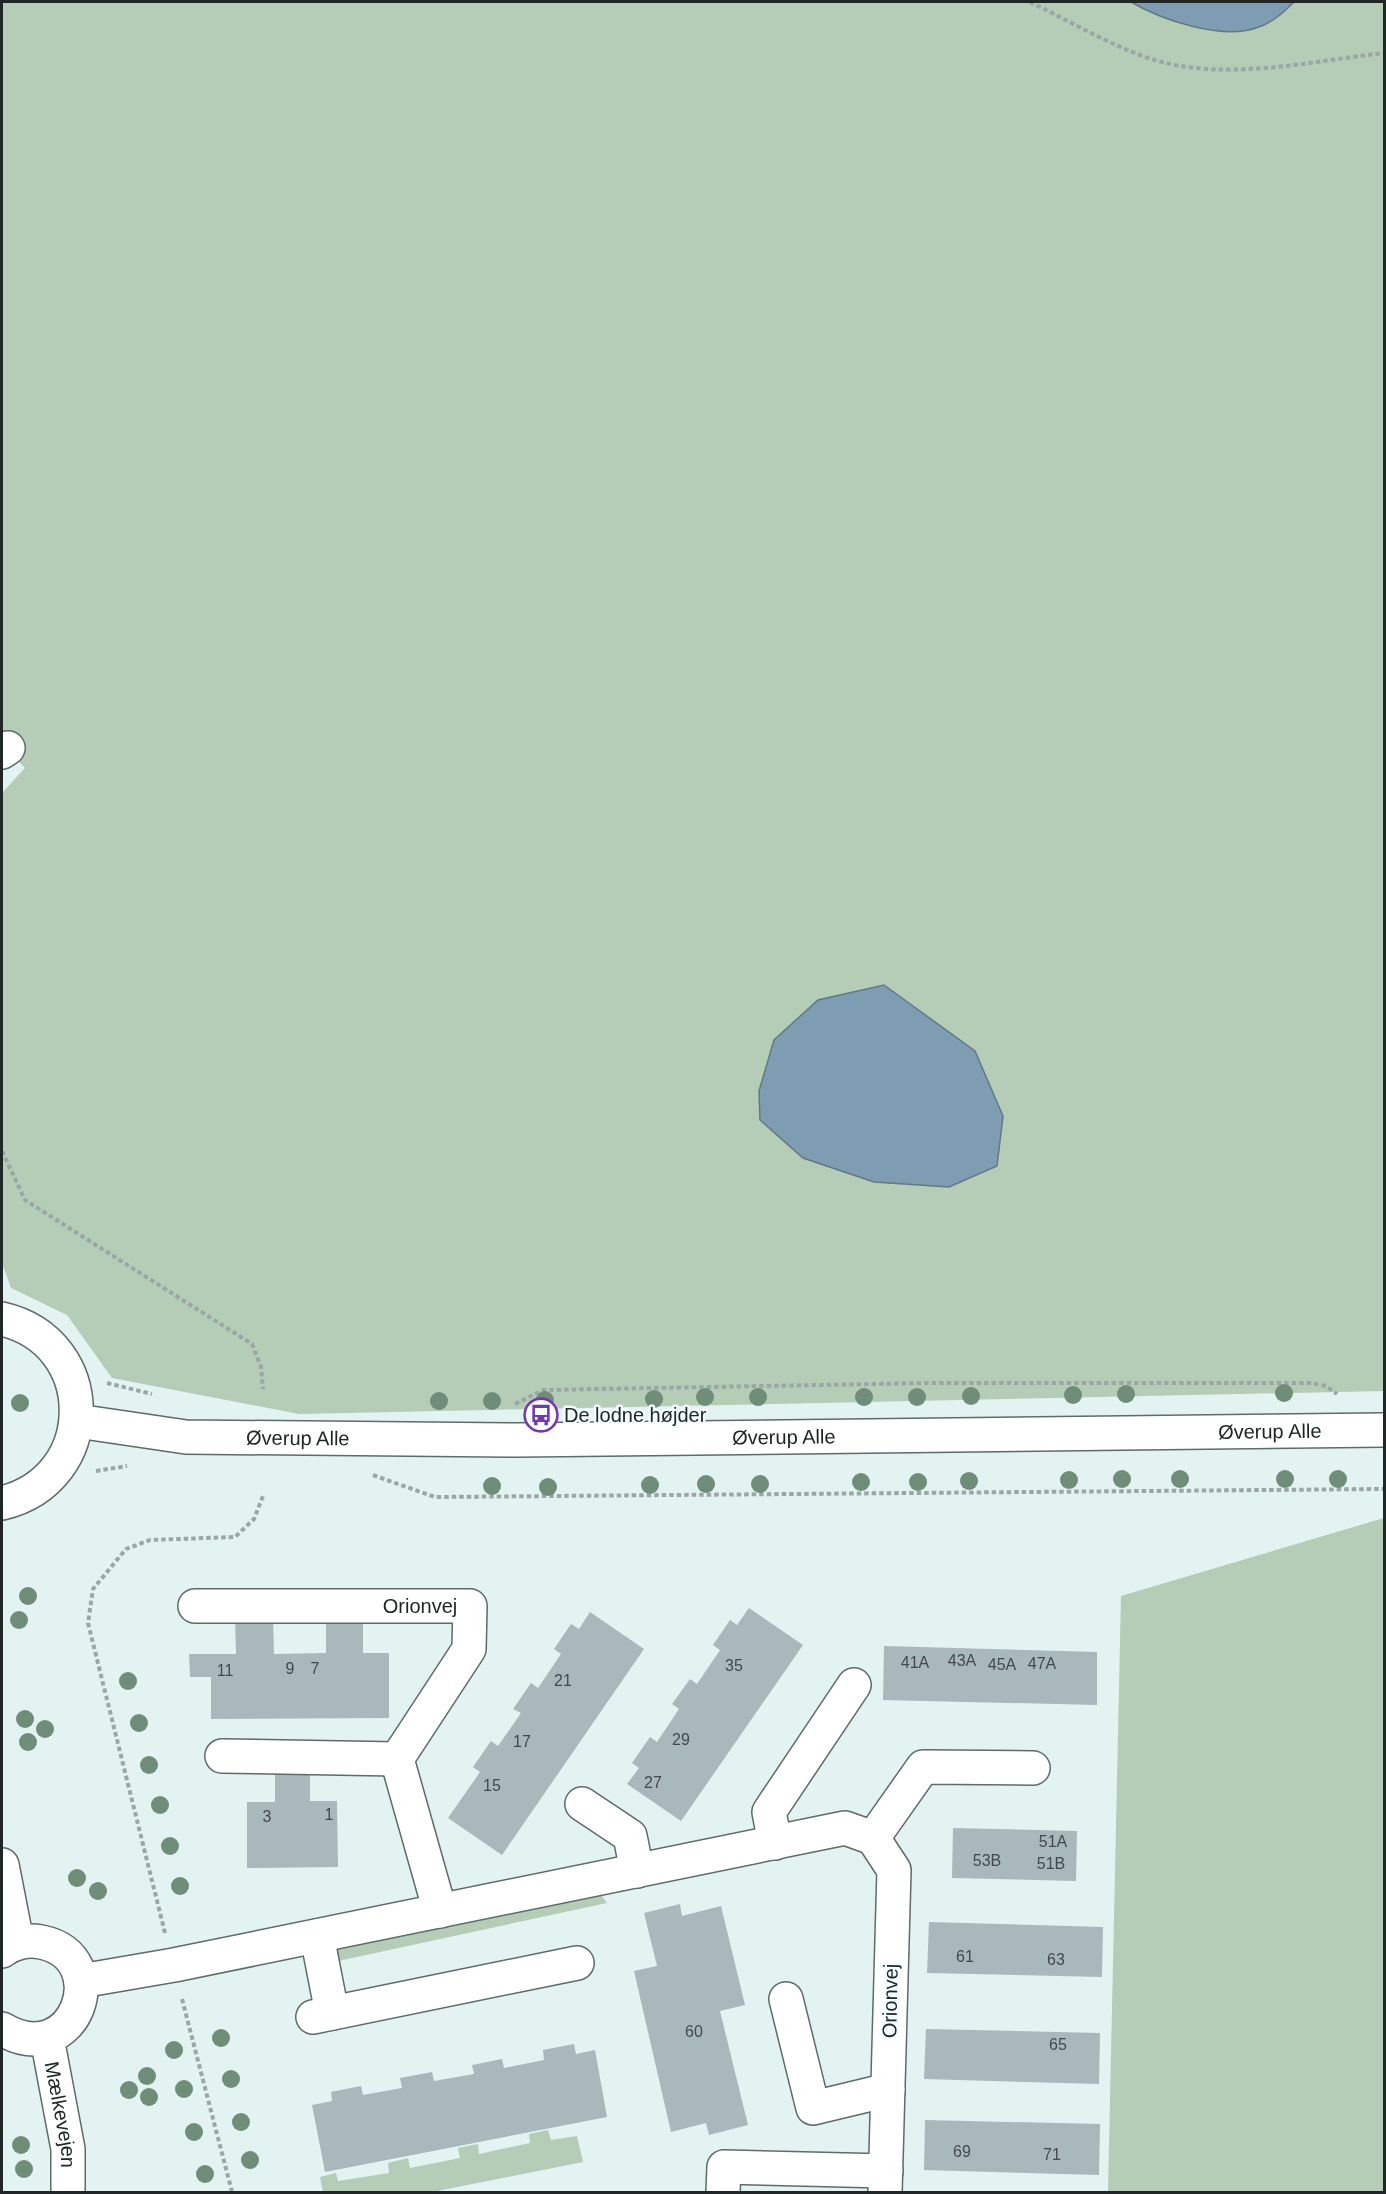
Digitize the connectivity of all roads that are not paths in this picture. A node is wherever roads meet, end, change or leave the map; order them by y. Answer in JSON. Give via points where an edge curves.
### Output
{"nodes":[{"id":1,"x":2,"y":1319,"type":"edge"},
{"id":2,"x":77,"y":1421,"type":"junction"},
{"id":3,"x":1384,"y":1430,"type":"edge"},
{"id":4,"x":2,"y":1503,"type":"edge"},
{"id":5,"x":195,"y":1606,"type":"dead end"},
{"id":6,"x":854,"y":1685,"type":"dead end"},
{"id":7,"x":222,"y":1756,"type":"dead end"},
{"id":8,"x":397,"y":1759,"type":"junction"},
{"id":9,"x":1033,"y":1768,"type":"dead end"},
{"id":10,"x":582,"y":1804,"type":"dead end"},
{"id":11,"x":873,"y":1838,"type":"junction"},
{"id":12,"x":775,"y":1843,"type":"junction"},
{"id":13,"x":2,"y":1864,"type":"edge"},
{"id":14,"x":637,"y":1871,"type":"junction"},
{"id":15,"x":440,"y":1911,"type":"junction"},
{"id":16,"x":317,"y":1936,"type":"junction"},
{"id":17,"x":9,"y":1947,"type":"edge"},
{"id":18,"x":577,"y":1963,"type":"dead end"},
{"id":19,"x":81,"y":1981,"type":"junction"},
{"id":20,"x":786,"y":1999,"type":"dead end"},
{"id":21,"x":2,"y":2029,"type":"edge"},
{"id":22,"x":47,"y":2038,"type":"junction"},
{"id":23,"x":888,"y":2090,"type":"junction"},
{"id":24,"x":885,"y":2182,"type":"edge"},
{"id":25,"x":68,"y":2193,"type":"edge"},
{"id":26,"x":723,"y":2193,"type":"edge"}],
"edges":[{"from":1,"to":2,"type":"street","via":[[19,1323],[45,1339],[64,1362],[75,1391]]},
{"from":2,"to":3,"type":"street","name":"Øverup Alle","via":[[186,1437],[505,1440]]},
{"from":2,"to":4,"type":"street","via":[[58,1468],[39,1486]]},
{"from":5,"to":8,"type":"street","name":"Orionvej","via":[[470,1606],[469,1648]]},
{"from":6,"to":12,"type":"street","via":[[769,1812]]},
{"from":7,"to":8,"type":"street"},
{"from":8,"to":15,"type":"street"},
{"from":9,"to":11,"type":"street","via":[[923,1767]]},
{"from":10,"to":14,"type":"street","via":[[630,1836]]},
{"from":11,"to":12,"type":"street","via":[[845,1828]]},
{"from":11,"to":23,"type":"street","name":"Orionvej","via":[[894,1870]]},
{"from":12,"to":14,"type":"street"},
{"from":13,"to":17,"type":"street"},
{"from":14,"to":15,"type":"street"},
{"from":15,"to":16,"type":"street"},
{"from":16,"to":18,"type":"street","via":[[323,2015]]},
{"from":16,"to":19,"type":"street"},
{"from":17,"to":19,"type":"street","via":[[34,1940],[51,1944],[65,1952]]},
{"from":19,"to":22,"type":"street","via":[[82,1996],[74,2016],[60,2032]]},
{"from":20,"to":23,"type":"street","via":[[813,2108]]},
{"from":21,"to":22,"type":"street","via":[[14,2037]]},
{"from":22,"to":25,"type":"street","name":"Mælkevejen","via":[[68,2150]]},
{"from":23,"to":24,"type":"street","name":"Orionvej"},
{"from":24,"to":26,"type":"street","name":"Orionvej","via":[[724,2167]]}]}
